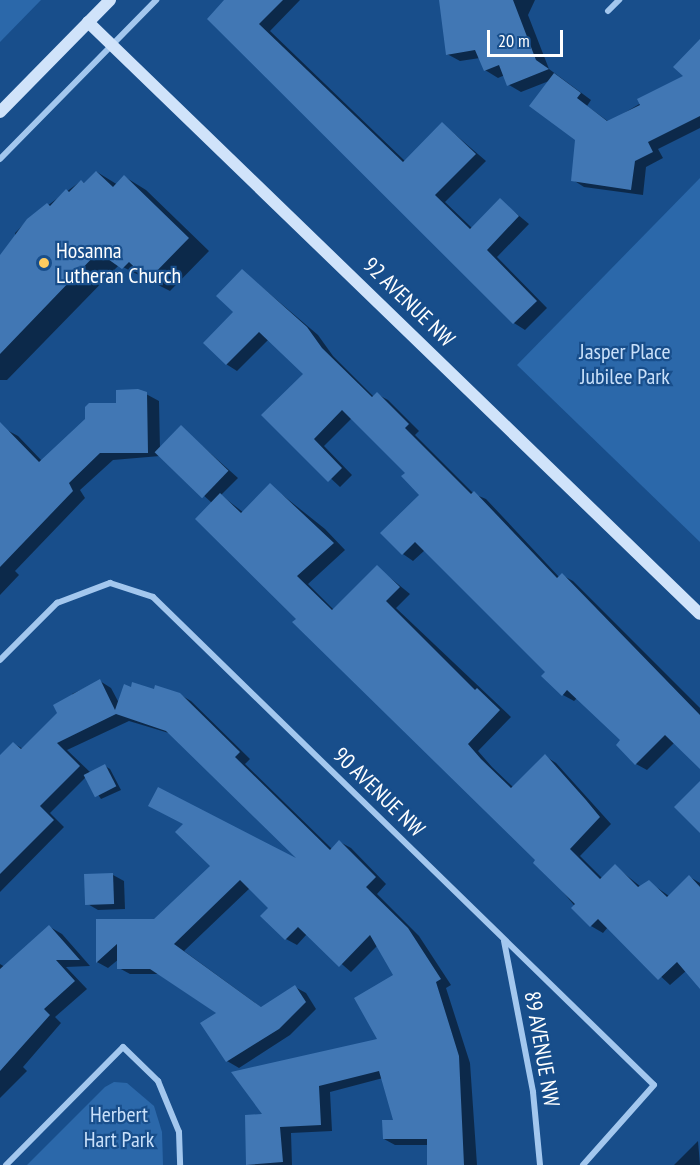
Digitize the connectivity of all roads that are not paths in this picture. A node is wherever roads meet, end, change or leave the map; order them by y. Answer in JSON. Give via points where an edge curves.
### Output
{"nodes":[{"id":1,"x":110,"y":0,"type":"edge"},
{"id":2,"x":156,"y":0,"type":"edge"},
{"id":3,"x":619,"y":0,"type":"edge"},
{"id":4,"x":608,"y":11,"type":"dead end"},
{"id":5,"x":88,"y":22,"type":"junction"},
{"id":6,"x":112,"y":45,"type":"junction"},
{"id":7,"x":0,"y":112,"type":"edge"},
{"id":8,"x":0,"y":159,"type":"edge"},
{"id":9,"x":700,"y":614,"type":"edge"},
{"id":10,"x":0,"y":660,"type":"edge"},
{"id":11,"x":504,"y":941,"type":"junction"},
{"id":12,"x":6,"y":1165,"type":"edge"},
{"id":13,"x":180,"y":1165,"type":"edge"},
{"id":14,"x":540,"y":1165,"type":"edge"},
{"id":15,"x":583,"y":1165,"type":"edge"}],
"edges":[{"from":1,"to":5,"type":"street"},
{"from":2,"to":6,"type":"street"},
{"from":3,"to":4,"type":"street"},
{"from":5,"to":6,"type":"street","name":"92 AVENUE NW"},
{"from":5,"to":7,"type":"street"},
{"from":6,"to":8,"type":"street"},
{"from":6,"to":9,"type":"street","name":"92 AVENUE NW"},
{"from":10,"to":11,"type":"street","name":"90 AVENUE NW","via":[[57,603],[110,583],[153,597]]},
{"from":11,"to":14,"type":"street","name":"89 AVENUE NW","via":[[533,1092]]},
{"from":11,"to":15,"type":"street","name":"90 AVENUE NW","via":[[654,1084]]},
{"from":12,"to":13,"type":"street","via":[[123,1047],[158,1081],[179,1132]]}]}
